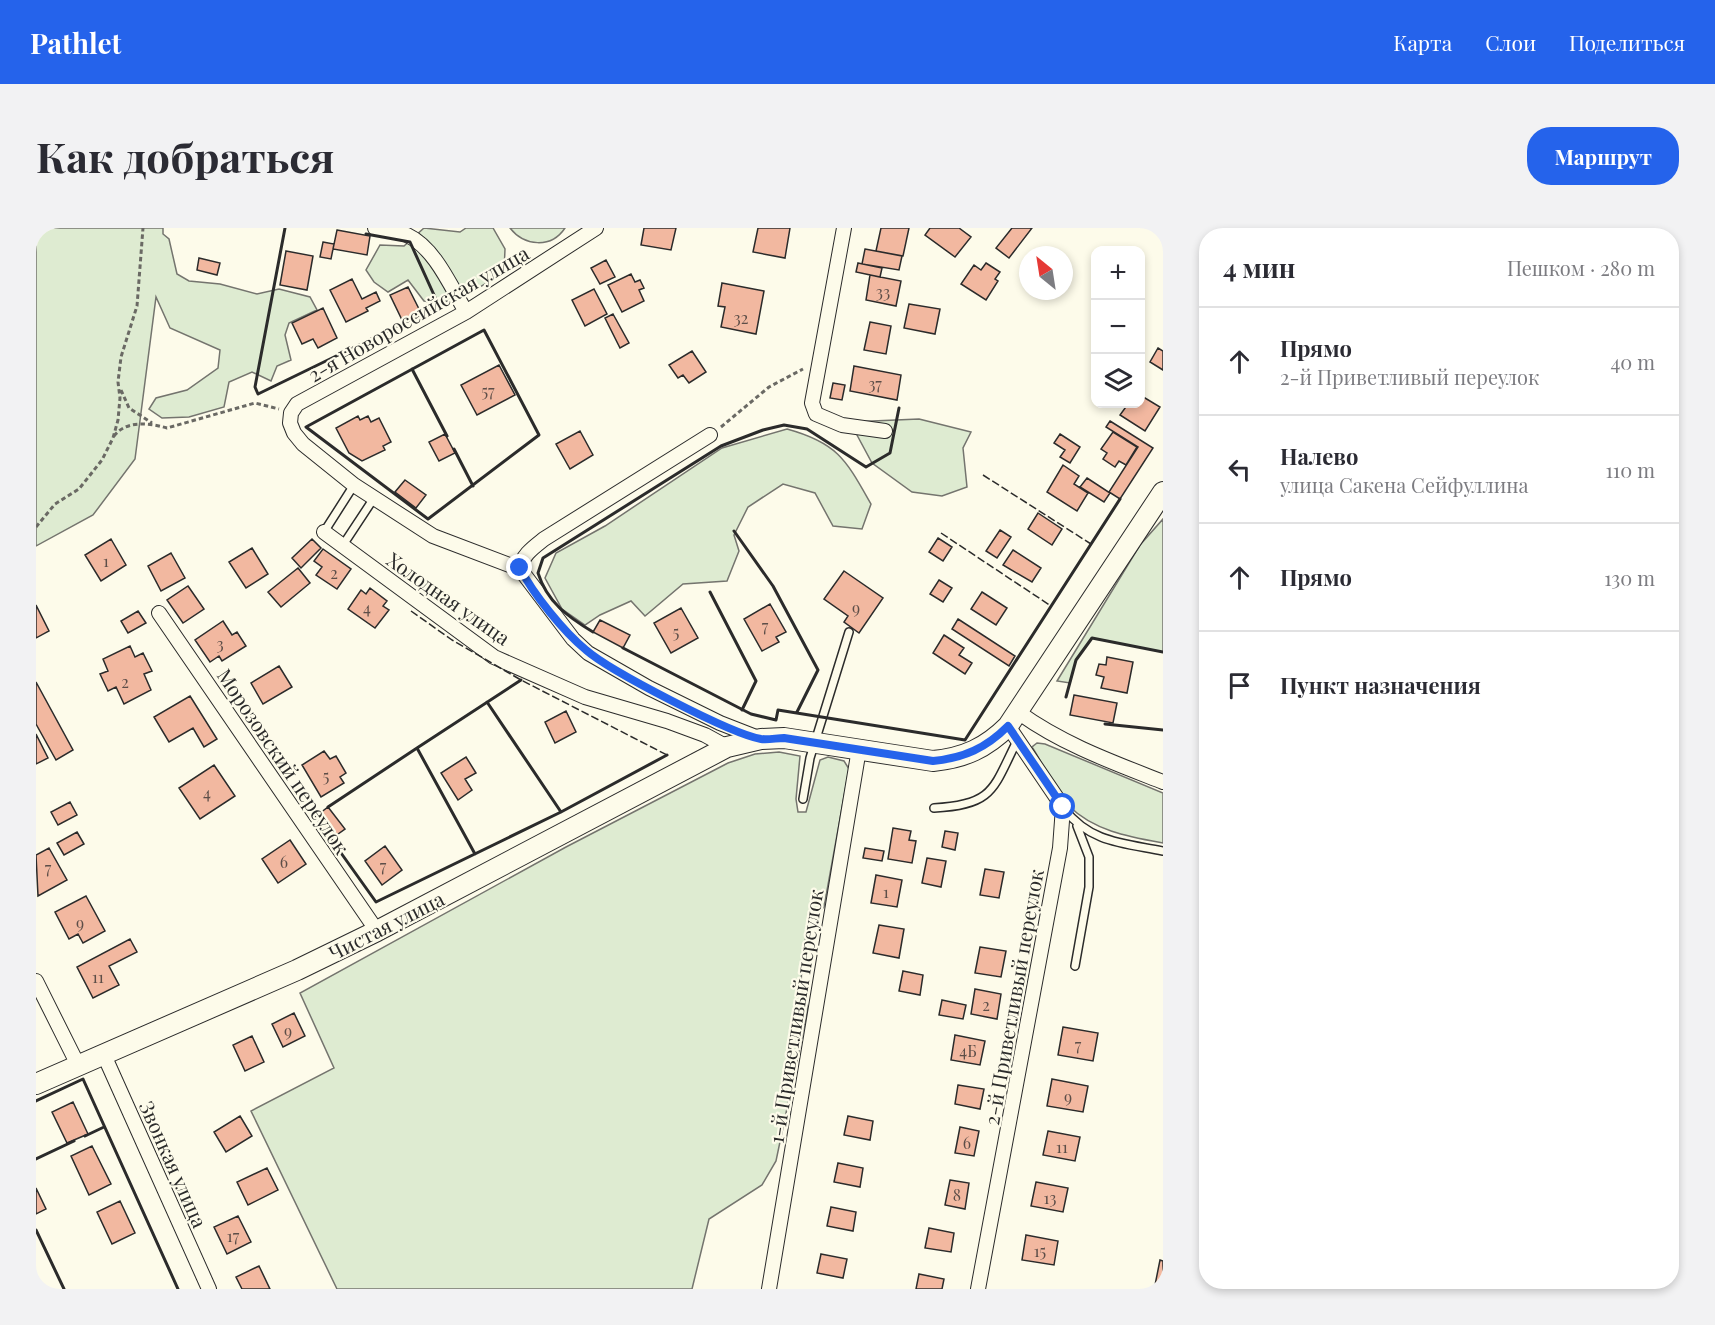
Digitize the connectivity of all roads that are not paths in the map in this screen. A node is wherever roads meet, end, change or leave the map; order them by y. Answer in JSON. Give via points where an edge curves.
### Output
{"nodes":[{"id":1,"x":375,"y":228,"type":"edge"},
{"id":2,"x":596,"y":228,"type":"edge"},
{"id":3,"x":844,"y":228,"type":"edge"},
{"id":4,"x":466,"y":312,"type":"junction"},
{"id":5,"x":885,"y":431,"type":"dead end"},
{"id":6,"x":710,"y":435,"type":"road end"},
{"id":7,"x":354,"y":485,"type":"junction"},
{"id":8,"x":1163,"y":492,"type":"edge"},
{"id":9,"x":374,"y":498,"type":"junction"},
{"id":10,"x":324,"y":532,"type":"joint"},
{"id":11,"x":342,"y":545,"type":"junction"},
{"id":12,"x":520,"y":568,"type":"junction"},
{"id":13,"x":159,"y":613,"type":"dead end"},
{"id":14,"x":849,"y":632,"type":"dead end"},
{"id":15,"x":1014,"y":726,"type":"junction"},
{"id":16,"x":761,"y":739,"type":"junction"},
{"id":17,"x":815,"y":742,"type":"junction"},
{"id":18,"x":727,"y":747,"type":"junction"},
{"id":19,"x":859,"y":749,"type":"junction"},
{"id":20,"x":1163,"y":782,"type":"edge"},
{"id":21,"x":803,"y":799,"type":"dead end"},
{"id":22,"x":1063,"y":807,"type":"junction"},
{"id":23,"x":934,"y":808,"type":"dead end"},
{"id":24,"x":1077,"y":826,"type":"junction"},
{"id":25,"x":1163,"y":850,"type":"edge"},
{"id":26,"x":377,"y":931,"type":"junction"},
{"id":27,"x":1075,"y":966,"type":"dead end"},
{"id":28,"x":36,"y":981,"type":"edge"},
{"id":29,"x":104,"y":1055,"type":"junction"},
{"id":30,"x":78,"y":1065,"type":"junction"},
{"id":31,"x":36,"y":1084,"type":"edge"},
{"id":32,"x":209,"y":1289,"type":"edge"},
{"id":33,"x":769,"y":1289,"type":"edge"},
{"id":34,"x":978,"y":1289,"type":"edge"}],
"edges":[{"from":1,"to":4,"type":"street","via":[[406,235],[420,244]]},
{"from":2,"to":4,"type":"street","name":"2-я Новороссийская улица"},
{"from":3,"to":5,"type":"street","via":[[812,403],[816,414],[842,425]]},
{"from":4,"to":7,"type":"street","name":"2-я Новороссийская улица","via":[[314,394],[297,404],[291,413],[290,423],[303,444]]},
{"from":6,"to":12,"type":"street","via":[[544,539],[521,561]]},
{"from":7,"to":9,"type":"street"},
{"from":7,"to":10,"type":"lane"},
{"from":8,"to":15,"type":"street","name":"Чистая улица"},
{"from":9,"to":11,"type":"lane"},
{"from":9,"to":12,"type":"street","via":[[433,536]]},
{"from":10,"to":11,"type":"street","name":"Холодная улица"},
{"from":11,"to":18,"type":"street","name":"Холодная улица","via":[[494,657],[585,697],[667,721]]},
{"from":12,"to":16,"type":"street","via":[[573,639],[588,652],[659,693]]},
{"from":13,"to":26,"type":"street","name":"Морозовский переулок"},
{"from":14,"to":17,"type":"lane"},
{"from":15,"to":19,"type":"street","name":"Чистая улица","via":[[976,751],[954,759],[933,761]]},
{"from":15,"to":20,"type":"street","via":[[1045,732]]},
{"from":15,"to":22,"type":"street"},
{"from":15,"to":23,"type":"lane","via":[[991,791],[962,807]]},
{"from":16,"to":17,"type":"street","name":"Чистая улица"},
{"from":16,"to":18,"type":"street","name":"Чистая улица"},
{"from":17,"to":19,"type":"street","name":"Чистая улица"},
{"from":17,"to":21,"type":"lane"},
{"from":18,"to":26,"type":"street","name":"Чистая улица"},
{"from":19,"to":33,"type":"street","name":"1-й Приветливый переулок"},
{"from":22,"to":24,"type":"lane"},
{"from":22,"to":34,"type":"street","name":"2-й Приветливый переулок","via":[[1060,848]]},
{"from":24,"to":25,"type":"lane","via":[[1108,840]]},
{"from":24,"to":27,"type":"lane","via":[[1089,856],[1089,887]]},
{"from":26,"to":29,"type":"street","name":"Чистая улица"},
{"from":28,"to":30,"type":"street"},
{"from":29,"to":30,"type":"street","name":"Чистая улица"},
{"from":29,"to":32,"type":"street","name":"Звонкая улица"},
{"from":30,"to":31,"type":"street","name":"Чистая улица"}]}
